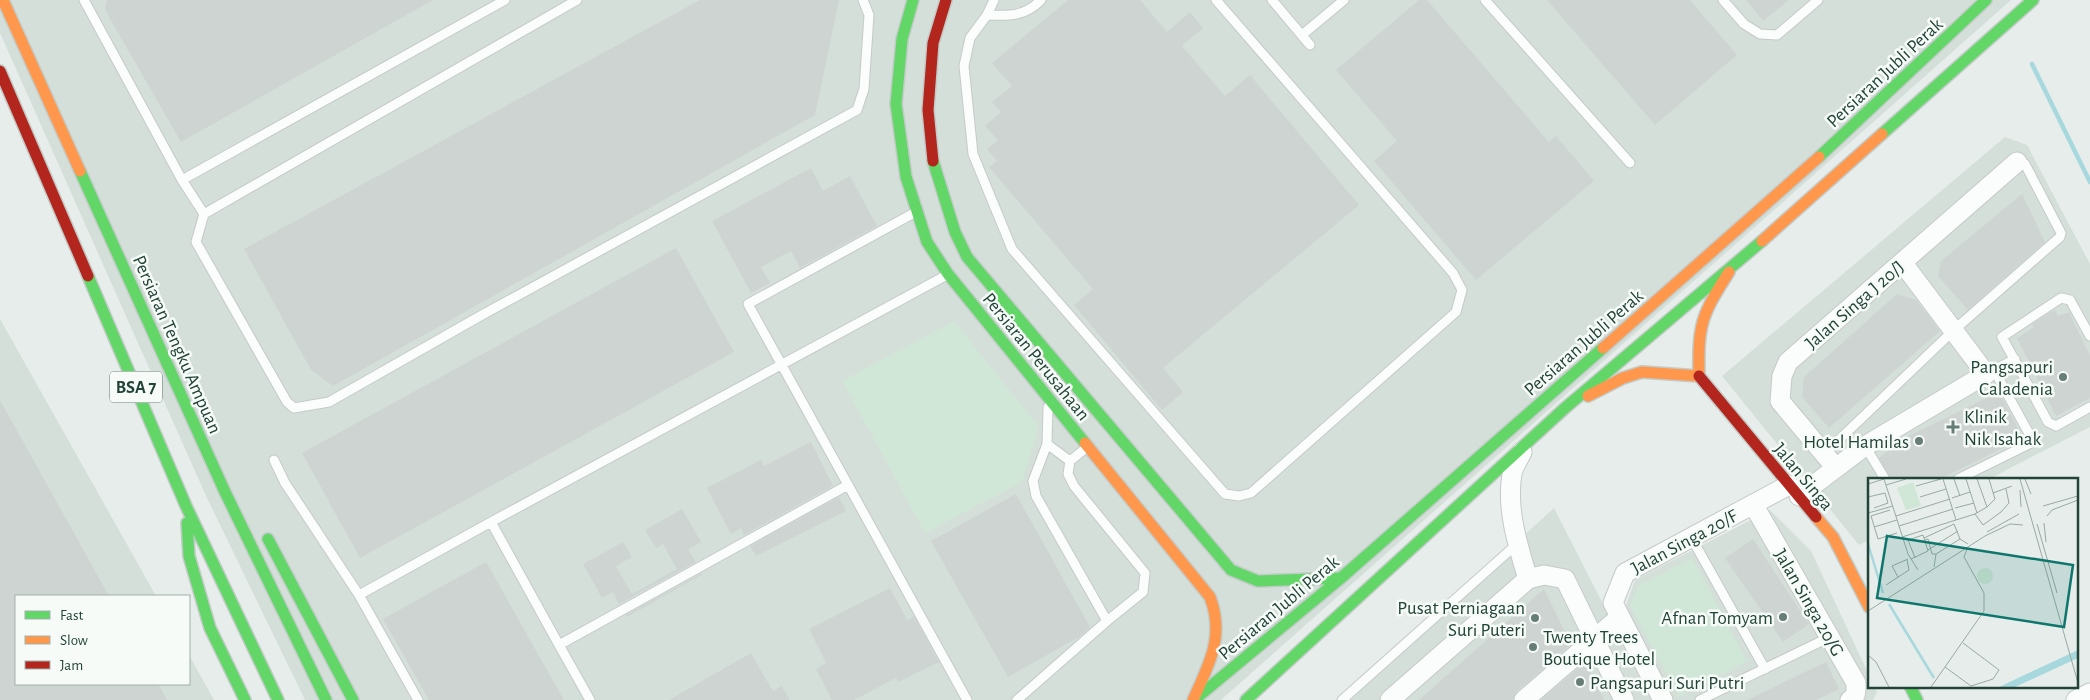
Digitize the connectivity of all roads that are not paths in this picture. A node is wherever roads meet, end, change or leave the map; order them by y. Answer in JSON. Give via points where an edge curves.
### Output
{"nodes":[{"id":1,"x":3,"y":0,"type":"edge"},
{"id":2,"x":84,"y":0,"type":"edge"},
{"id":3,"x":504,"y":0,"type":"edge"},
{"id":4,"x":577,"y":0,"type":"edge"},
{"id":5,"x":863,"y":0,"type":"edge"},
{"id":6,"x":912,"y":0,"type":"edge"},
{"id":7,"x":946,"y":0,"type":"edge"},
{"id":8,"x":994,"y":0,"type":"edge"},
{"id":9,"x":1041,"y":0,"type":"edge"},
{"id":10,"x":1216,"y":0,"type":"edge"},
{"id":11,"x":1344,"y":0,"type":"edge"},
{"id":12,"x":1485,"y":0,"type":"edge"},
{"id":13,"x":1723,"y":0,"type":"edge"},
{"id":14,"x":1818,"y":0,"type":"edge"},
{"id":15,"x":1986,"y":0,"type":"edge"},
{"id":16,"x":2033,"y":0,"type":"edge"},
{"id":17,"x":1277,"y":2,"type":"edge"},
{"id":18,"x":987,"y":15,"type":"junction"},
{"id":19,"x":1302,"y":35,"type":"junction"},
{"id":20,"x":1310,"y":45,"type":"dead end"},
{"id":21,"x":0,"y":71,"type":"edge"},
{"id":22,"x":2016,"y":162,"type":"joint"},
{"id":23,"x":1630,"y":163,"type":"dead end"},
{"id":24,"x":182,"y":180,"type":"junction"},
{"id":25,"x":917,"y":212,"type":"junction"},
{"id":26,"x":204,"y":214,"type":"junction"},
{"id":27,"x":1902,"y":262,"type":"junction"},
{"id":28,"x":1732,"y":267,"type":"junction"},
{"id":29,"x":948,"y":274,"type":"junction"},
{"id":30,"x":1954,"y":330,"type":"junction"},
{"id":31,"x":2090,"y":336,"type":"edge"},
{"id":32,"x":2014,"y":359,"type":"junction"},
{"id":33,"x":782,"y":365,"type":"junction"},
{"id":34,"x":1990,"y":372,"type":"junction"},
{"id":35,"x":1698,"y":376,"type":"junction"},
{"id":36,"x":1049,"y":398,"type":"junction"},
{"id":37,"x":2090,"y":407,"type":"edge"},
{"id":38,"x":1564,"y":408,"type":"junction"},
{"id":39,"x":1526,"y":442,"type":"junction"},
{"id":40,"x":1047,"y":444,"type":"junction"},
{"id":41,"x":1088,"y":446,"type":"junction"},
{"id":42,"x":1865,"y":446,"type":"junction"},
{"id":43,"x":274,"y":460,"type":"dead end"},
{"id":44,"x":1070,"y":461,"type":"junction"},
{"id":45,"x":1830,"y":461,"type":"junction"},
{"id":46,"x":1884,"y":478,"type":"edge"},
{"id":47,"x":1960,"y":478,"type":"edge"},
{"id":48,"x":848,"y":486,"type":"junction"},
{"id":49,"x":1794,"y":491,"type":"junction"},
{"id":50,"x":226,"y":492,"type":"junction"},
{"id":51,"x":1753,"y":504,"type":"junction"},
{"id":52,"x":186,"y":506,"type":"junction"},
{"id":53,"x":246,"y":511,"type":"dead end"},
{"id":54,"x":491,"y":522,"type":"junction"},
{"id":55,"x":264,"y":531,"type":"dead end"},
{"id":56,"x":1691,"y":537,"type":"junction"},
{"id":57,"x":1517,"y":544,"type":"junction"},
{"id":58,"x":1341,"y":578,"type":"junction"},
{"id":59,"x":1528,"y":579,"type":"junction"},
{"id":60,"x":359,"y":595,"type":"junction"},
{"id":61,"x":1868,"y":605,"type":"edge"},
{"id":62,"x":1620,"y":617,"type":"junction"},
{"id":63,"x":1107,"y":621,"type":"junction"},
{"id":64,"x":1830,"y":637,"type":"junction"},
{"id":65,"x":1594,"y":638,"type":"junction"},
{"id":66,"x":560,"y":645,"type":"junction"},
{"id":67,"x":1765,"y":669,"type":"junction"},
{"id":68,"x":1911,"y":688,"type":"edge"},
{"id":69,"x":2090,"y":693,"type":"edge"},
{"id":70,"x":244,"y":700,"type":"edge"},
{"id":71,"x":278,"y":700,"type":"edge"},
{"id":72,"x":326,"y":700,"type":"edge"},
{"id":73,"x":353,"y":700,"type":"edge"},
{"id":74,"x":418,"y":700,"type":"edge"},
{"id":75,"x":590,"y":700,"type":"edge"},
{"id":76,"x":967,"y":700,"type":"edge"},
{"id":77,"x":1017,"y":700,"type":"edge"},
{"id":78,"x":1193,"y":700,"type":"edge"},
{"id":79,"x":1246,"y":700,"type":"edge"},
{"id":80,"x":1342,"y":700,"type":"edge"},
{"id":81,"x":1390,"y":700,"type":"edge"},
{"id":82,"x":1524,"y":700,"type":"edge"},
{"id":83,"x":1624,"y":700,"type":"edge"},
{"id":84,"x":1664,"y":700,"type":"edge"},
{"id":85,"x":1700,"y":700,"type":"edge"},
{"id":86,"x":1850,"y":700,"type":"edge"},
{"id":87,"x":1917,"y":700,"type":"edge"},
{"id":88,"x":2076,"y":700,"type":"edge"}],
"edges":[{"from":1,"to":50,"type":"main road","name":"Persiaran Tengku Ampuan","number":"BSA 7"},
{"from":2,"to":24,"type":"lane"},
{"from":3,"to":24,"type":"lane"},
{"from":4,"to":26,"type":"lane"},
{"from":5,"to":26,"type":"lane","via":[[869,15],[864,89],[857,110],[329,402],[294,408],[287,402],[196,242]]},
{"from":6,"to":25,"type":"main road","name":"Persiaran Perusahaan","via":[[902,39],[896,104],[906,177]]},
{"from":7,"to":58,"type":"main road","name":"Persiaran Perusahaan","via":[[933,43],[928,110],[933,161],[966,257],[1231,570],[1258,581]]},
{"from":8,"to":18,"type":"lane"},
{"from":9,"to":18,"type":"lane","via":[[1032,9],[1010,16]]},
{"from":10,"to":18,"type":"lane","via":[[1453,273],[1462,290],[1456,312],[1251,493],[1239,496],[1225,494],[1012,249],[973,154],[964,66],[970,38]]},
{"from":11,"to":19,"type":"lane"},
{"from":12,"to":23,"type":"lane"},
{"from":13,"to":14,"type":"lane","via":[[1744,24],[1760,34],[1777,35]]},
{"from":15,"to":58,"type":"main road","name":"Persiaran Jubli Perak","via":[[1798,177]]},
{"from":16,"to":28,"type":"main road","name":"Persiaran Jubli Perak"},
{"from":17,"to":19,"type":"lane"},
{"from":19,"to":20,"type":"lane"},
{"from":21,"to":52,"type":"main road","number":"BSA 7"},
{"from":22,"to":27,"type":"street","name":"Jalan Singa J 20/J"},
{"from":22,"to":30,"type":"lane","via":[[2025,164],[2061,233],[2060,237]]},
{"from":24,"to":26,"type":"lane"},
{"from":25,"to":29,"type":"main road","name":"Persiaran Perusahaan","via":[[927,242]]},
{"from":25,"to":33,"type":"lane","via":[[748,304]]},
{"from":27,"to":30,"type":"street"},
{"from":27,"to":45,"type":"street","name":"Jalan Singa J 20/J","via":[[1788,362],[1782,376],[1780,401]]},
{"from":28,"to":35,"type":"main road","via":[[1702,323]]},
{"from":28,"to":38,"type":"main road","name":"Persiaran Jubli Perak"},
{"from":29,"to":33,"type":"lane"},
{"from":29,"to":36,"type":"main road","name":"Persiaran Perusahaan"},
{"from":30,"to":34,"type":"street"},
{"from":30,"to":45,"type":"lane"},
{"from":31,"to":32,"type":"lane","via":[[2070,300],[2062,298],[2002,337]]},
{"from":32,"to":34,"type":"lane"},
{"from":32,"to":37,"type":"lane","via":[[2048,422],[2056,426]]},
{"from":33,"to":48,"type":"lane"},
{"from":33,"to":54,"type":"lane"},
{"from":34,"to":42,"type":"street","name":"Jalan Singa 20/F"},
{"from":34,"to":47,"type":"lane","via":[[2032,439],[2031,443]]},
{"from":35,"to":38,"type":"main road","via":[[1642,372],[1623,378]]},
{"from":35,"to":49,"type":"main road","name":"Jalan Singa"},
{"from":36,"to":40,"type":"lane"},
{"from":36,"to":41,"type":"main road","name":"Persiaran Perusahaan"},
{"from":38,"to":39,"type":"main road","name":"Persiaran Jubli Perak"},
{"from":39,"to":57,"type":"street","via":[[1512,473],[1511,503]]},
{"from":39,"to":79,"type":"main road","name":"Persiaran Jubli Perak"},
{"from":40,"to":44,"type":"lane"},
{"from":40,"to":63,"type":"lane","via":[[1033,481],[1036,496]]},
{"from":41,"to":44,"type":"lane"},
{"from":41,"to":78,"type":"main road","name":"Persiaran Perusahaan","via":[[1210,597],[1216,609],[1219,626],[1214,649]]},
{"from":42,"to":45,"type":"street","name":"Jalan Singa 20/F"},
{"from":42,"to":46,"type":"lane"},
{"from":43,"to":60,"type":"lane","via":[[285,483]]},
{"from":44,"to":63,"type":"lane","via":[[1068,474],[1074,486],[1145,573],[1143,592]]},
{"from":45,"to":49,"type":"street","name":"Jalan Singa 20/F"},
{"from":48,"to":66,"type":"lane"},
{"from":48,"to":76,"type":"lane"},
{"from":49,"to":51,"type":"street","name":"Jalan Singa 20/F"},
{"from":49,"to":61,"type":"main road","name":"Jalan Singa","via":[[1832,537]]},
{"from":50,"to":53,"type":"main road"},
{"from":50,"to":72,"type":"main road","name":"Persiaran Tengku Ampuan","number":"BSA 7"},
{"from":51,"to":56,"type":"street","name":"Jalan Singa 20/F"},
{"from":51,"to":64,"type":"street","name":"Jalan Singa 20/G"},
{"from":52,"to":70,"type":"main road","via":[[189,556],[210,628]]},
{"from":52,"to":71,"type":"main road","number":"BSA 7"},
{"from":54,"to":60,"type":"lane"},
{"from":54,"to":66,"type":"lane"},
{"from":55,"to":73,"type":"main road"},
{"from":56,"to":62,"type":"street","name":"Jalan Singa 20/F","via":[[1625,572],[1614,603]]},
{"from":56,"to":67,"type":"lane"},
{"from":57,"to":59,"type":"street"},
{"from":57,"to":80,"type":"lane"},
{"from":58,"to":78,"type":"main road","name":"Persiaran Jubli Perak"},
{"from":59,"to":65,"type":"street","via":[[1544,575],[1565,579]]},
{"from":59,"to":81,"type":"street"},
{"from":60,"to":74,"type":"lane"},
{"from":62,"to":65,"type":"street"},
{"from":62,"to":84,"type":"street","name":"Jalan Singa 20/F"},
{"from":63,"to":77,"type":"lane"},
{"from":64,"to":67,"type":"lane"},
{"from":64,"to":86,"type":"street","name":"Jalan Singa 20/G","via":[[1856,683],[1856,691]]},
{"from":65,"to":82,"type":"street"},
{"from":65,"to":83,"type":"street"},
{"from":66,"to":75,"type":"lane"},
{"from":67,"to":85,"type":"lane"},
{"from":68,"to":87,"type":"main road"},
{"from":69,"to":88,"type":"street"}]}
